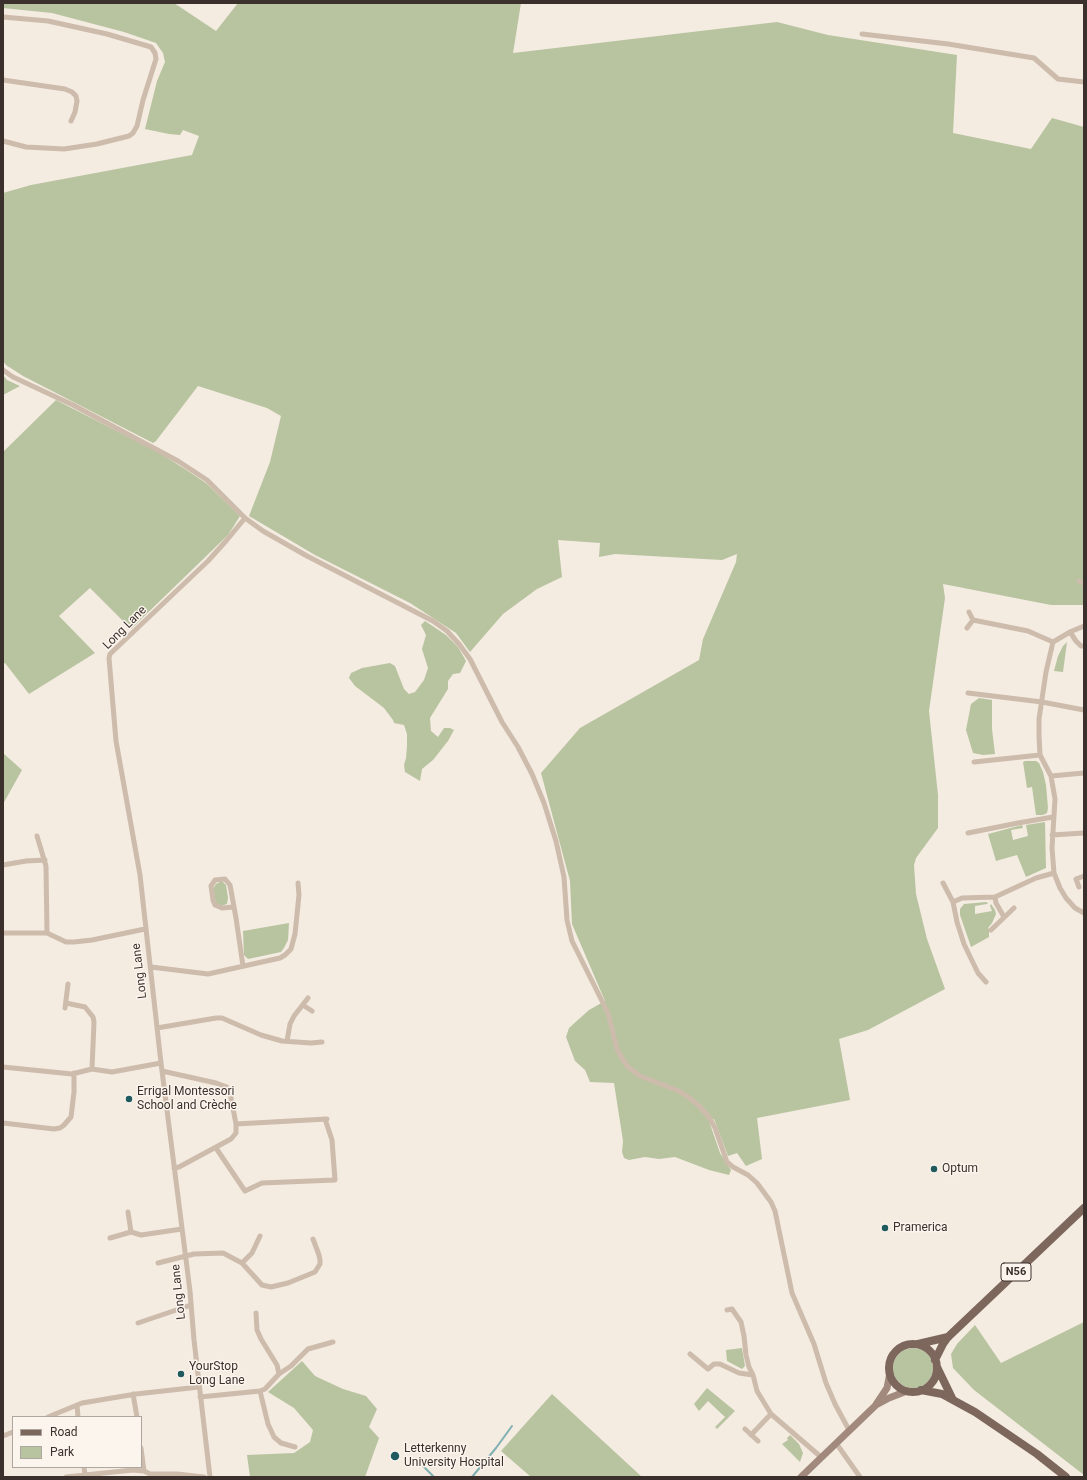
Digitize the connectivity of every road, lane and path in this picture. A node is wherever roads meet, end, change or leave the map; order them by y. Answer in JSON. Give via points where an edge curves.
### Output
{"nodes":[{"id":1,"x":3,"y":17,"type":"edge"},
{"id":2,"x":862,"y":34,"type":"dead end"},
{"id":3,"x":3,"y":80,"type":"edge"},
{"id":4,"x":1084,"y":82,"type":"edge"},
{"id":5,"x":70,"y":121,"type":"dead end"},
{"id":6,"x":3,"y":141,"type":"edge"},
{"id":7,"x":3,"y":370,"type":"edge"},
{"id":8,"x":245,"y":518,"type":"junction"},
{"id":9,"x":969,"y":612,"type":"dead end"},
{"id":10,"x":973,"y":620,"type":"junction"},
{"id":11,"x":1084,"y":626,"type":"edge"},
{"id":12,"x":967,"y":628,"type":"dead end"},
{"id":13,"x":1070,"y":632,"type":"junction"},
{"id":14,"x":1053,"y":642,"type":"junction"},
{"id":15,"x":1084,"y":646,"type":"edge"},
{"id":16,"x":968,"y":693,"type":"dead end"},
{"id":17,"x":1042,"y":702,"type":"junction"},
{"id":18,"x":1084,"y":710,"type":"edge"},
{"id":19,"x":1040,"y":755,"type":"junction"},
{"id":20,"x":974,"y":762,"type":"dead end"},
{"id":21,"x":1084,"y":773,"type":"edge"},
{"id":22,"x":1051,"y":776,"type":"junction"},
{"id":23,"x":1053,"y":817,"type":"junction"},
{"id":24,"x":968,"y":833,"type":"dead end"},
{"id":25,"x":1084,"y":833,"type":"edge"},
{"id":26,"x":1052,"y":835,"type":"junction"},
{"id":27,"x":37,"y":836,"type":"dead end"},
{"id":28,"x":45,"y":860,"type":"junction"},
{"id":29,"x":3,"y":865,"type":"edge"},
{"id":30,"x":1054,"y":873,"type":"junction"},
{"id":31,"x":1084,"y":876,"type":"edge"},
{"id":32,"x":298,"y":883,"type":"dead end"},
{"id":33,"x":943,"y":883,"type":"dead end"},
{"id":34,"x":1079,"y":887,"type":"dead end"},
{"id":35,"x":995,"y":897,"type":"junction"},
{"id":36,"x":953,"y":902,"type":"junction"},
{"id":37,"x":234,"y":907,"type":"junction"},
{"id":38,"x":1014,"y":908,"type":"dead end"},
{"id":39,"x":1084,"y":913,"type":"edge"},
{"id":40,"x":1004,"y":917,"type":"junction"},
{"id":41,"x":145,"y":929,"type":"junction"},
{"id":42,"x":992,"y":930,"type":"dead end"},
{"id":43,"x":3,"y":933,"type":"edge"},
{"id":44,"x":47,"y":933,"type":"junction"},
{"id":45,"x":243,"y":966,"type":"junction"},
{"id":46,"x":151,"y":967,"type":"junction"},
{"id":47,"x":986,"y":982,"type":"dead end"},
{"id":48,"x":68,"y":984,"type":"dead end"},
{"id":49,"x":308,"y":998,"type":"dead end"},
{"id":50,"x":303,"y":1004,"type":"junction"},
{"id":51,"x":312,"y":1011,"type":"dead end"},
{"id":52,"x":157,"y":1028,"type":"junction"},
{"id":53,"x":287,"y":1041,"type":"junction"},
{"id":54,"x":322,"y":1042,"type":"dead end"},
{"id":55,"x":161,"y":1063,"type":"junction"},
{"id":56,"x":3,"y":1067,"type":"edge"},
{"id":57,"x":92,"y":1069,"type":"junction"},
{"id":58,"x":162,"y":1071,"type":"junction"},
{"id":59,"x":74,"y":1073,"type":"junction"},
{"id":60,"x":3,"y":1123,"type":"edge"},
{"id":61,"x":236,"y":1124,"type":"junction"},
{"id":62,"x":216,"y":1148,"type":"junction"},
{"id":63,"x":174,"y":1168,"type":"junction"},
{"id":64,"x":1084,"y":1208,"type":"edge"},
{"id":65,"x":128,"y":1212,"type":"dead end"},
{"id":66,"x":182,"y":1229,"type":"junction"},
{"id":67,"x":131,"y":1232,"type":"junction"},
{"id":68,"x":260,"y":1236,"type":"dead end"},
{"id":69,"x":110,"y":1238,"type":"dead end"},
{"id":70,"x":312,"y":1239,"type":"dead end"},
{"id":71,"x":185,"y":1256,"type":"junction"},
{"id":72,"x":158,"y":1263,"type":"dead end"},
{"id":73,"x":242,"y":1263,"type":"junction"},
{"id":74,"x":191,"y":1305,"type":"junction"},
{"id":75,"x":727,"y":1310,"type":"dead end"},
{"id":76,"x":256,"y":1314,"type":"dead end"},
{"id":77,"x":138,"y":1323,"type":"dead end"},
{"id":78,"x":948,"y":1337,"type":"junction"},
{"id":79,"x":333,"y":1342,"type":"dead end"},
{"id":80,"x":917,"y":1345,"type":"junction"},
{"id":81,"x":690,"y":1354,"type":"dead end"},
{"id":82,"x":936,"y":1363,"type":"junction"},
{"id":83,"x":279,"y":1374,"type":"junction"},
{"id":84,"x":890,"y":1374,"type":"junction"},
{"id":85,"x":753,"y":1375,"type":"junction"},
{"id":86,"x":199,"y":1387,"type":"junction"},
{"id":87,"x":921,"y":1390,"type":"junction"},
{"id":88,"x":907,"y":1391,"type":"junction"},
{"id":89,"x":260,"y":1392,"type":"junction"},
{"id":90,"x":134,"y":1394,"type":"junction"},
{"id":91,"x":200,"y":1397,"type":"junction"},
{"id":92,"x":952,"y":1398,"type":"junction"},
{"id":93,"x":77,"y":1405,"type":"junction"},
{"id":94,"x":875,"y":1406,"type":"junction"},
{"id":95,"x":770,"y":1414,"type":"junction"},
{"id":96,"x":50,"y":1416,"type":"edge"},
{"id":97,"x":78,"y":1416,"type":"edge"},
{"id":98,"x":137,"y":1416,"type":"edge"},
{"id":99,"x":745,"y":1429,"type":"dead end"},
{"id":100,"x":849,"y":1430,"type":"junction"},
{"id":101,"x":751,"y":1435,"type":"junction"},
{"id":102,"x":758,"y":1441,"type":"dead end"},
{"id":103,"x":836,"y":1443,"type":"junction"},
{"id":104,"x":295,"y":1447,"type":"dead end"},
{"id":105,"x":142,"y":1456,"type":"edge"},
{"id":106,"x":821,"y":1458,"type":"junction"},
{"id":107,"x":84,"y":1468,"type":"edge"},
{"id":108,"x":144,"y":1471,"type":"junction"},
{"id":109,"x":85,"y":1474,"type":"junction"},
{"id":110,"x":66,"y":1477,"type":"edge"},
{"id":111,"x":204,"y":1477,"type":"edge"},
{"id":112,"x":210,"y":1477,"type":"edge"},
{"id":113,"x":801,"y":1477,"type":"edge"},
{"id":114,"x":860,"y":1477,"type":"edge"},
{"id":115,"x":1066,"y":1477,"type":"edge"}],
"edges":[{"from":1,"to":6,"type":"street","via":[[48,21],[107,34],[151,47],[156,59],[137,126],[129,136],[97,144],[64,148],[26,146]]},
{"from":2,"to":4,"type":"street","via":[[1034,58],[1058,79]]},
{"from":3,"to":5,"type":"street","via":[[72,92],[77,101]]},
{"from":7,"to":8,"type":"street","via":[[178,461],[207,480]]},
{"from":8,"to":41,"type":"street","name":"Long Lane","via":[[208,561],[110,654],[109,658],[116,742],[137,851]]},
{"from":8,"to":100,"type":"street","via":[[284,544],[433,621],[466,652],[529,768],[544,803],[564,877],[567,920],[572,941],[608,1013],[617,1049],[628,1067],[640,1076],[679,1091],[700,1107],[715,1128],[727,1162],[748,1175],[772,1202],[792,1293],[814,1344],[834,1404]]},
{"from":9,"to":10,"type":"street"},
{"from":10,"to":12,"type":"street"},
{"from":10,"to":14,"type":"street","via":[[1028,631]]},
{"from":11,"to":13,"type":"street"},
{"from":13,"to":14,"type":"street"},
{"from":13,"to":15,"type":"street","via":[[1076,642]]},
{"from":14,"to":17,"type":"street"},
{"from":16,"to":17,"type":"street"},
{"from":17,"to":18,"type":"street"},
{"from":17,"to":19,"type":"street","via":[[1039,719]]},
{"from":19,"to":20,"type":"street"},
{"from":19,"to":22,"type":"street"},
{"from":21,"to":22,"type":"street"},
{"from":22,"to":23,"type":"street","via":[[1055,799]]},
{"from":23,"to":24,"type":"street"},
{"from":23,"to":26,"type":"street"},
{"from":25,"to":26,"type":"street"},
{"from":26,"to":30,"type":"street"},
{"from":27,"to":28,"type":"street"},
{"from":28,"to":29,"type":"street"},
{"from":28,"to":44,"type":"street"},
{"from":30,"to":35,"type":"street","via":[[1036,878]]},
{"from":30,"to":39,"type":"street","via":[[1066,898]]},
{"from":31,"to":34,"type":"street","via":[[1076,879]]},
{"from":32,"to":45,"type":"street","via":[[299,895],[291,949],[280,958]]},
{"from":33,"to":36,"type":"street"},
{"from":35,"to":36,"type":"street","via":[[962,898]]},
{"from":35,"to":40,"type":"street"},
{"from":36,"to":47,"type":"street","via":[[964,944],[978,973]]},
{"from":37,"to":37,"type":"street","via":[[228,882],[222,878],[215,880],[211,886],[215,905],[222,908]]},
{"from":37,"to":45,"type":"street"},
{"from":38,"to":40,"type":"street"},
{"from":40,"to":42,"type":"street"},
{"from":41,"to":44,"type":"street","via":[[74,942],[66,942]]},
{"from":41,"to":46,"type":"street","name":"Long Lane"},
{"from":43,"to":44,"type":"street"},
{"from":45,"to":46,"type":"street","via":[[204,974]]},
{"from":46,"to":52,"type":"street","name":"Long Lane"},
{"from":48,"to":57,"type":"street","via":[[65,1005],[85,1007],[93,1017]]},
{"from":49,"to":50,"type":"street"},
{"from":50,"to":51,"type":"street"},
{"from":50,"to":53,"type":"street","via":[[290,1024]]},
{"from":52,"to":53,"type":"street","via":[[222,1018],[261,1035]]},
{"from":52,"to":55,"type":"street","name":"Long Lane"},
{"from":53,"to":54,"type":"street"},
{"from":55,"to":57,"type":"street","via":[[112,1072]]},
{"from":55,"to":58,"type":"street","name":"Long Lane"},
{"from":56,"to":59,"type":"street"},
{"from":57,"to":59,"type":"street"},
{"from":58,"to":61,"type":"street","via":[[216,1083],[227,1088]]},
{"from":58,"to":63,"type":"street","name":"Long Lane"},
{"from":59,"to":60,"type":"street","via":[[71,1117],[60,1128]]},
{"from":61,"to":62,"type":"street","via":[[233,1137]]},
{"from":61,"to":62,"type":"street","via":[[327,1119],[332,1140],[335,1180],[262,1183],[243,1194]]},
{"from":62,"to":63,"type":"street"},
{"from":63,"to":66,"type":"street","name":"Long Lane"},
{"from":64,"to":78,"type":"main road","number":"N56"},
{"from":65,"to":67,"type":"street"},
{"from":66,"to":67,"type":"street","via":[[141,1235]]},
{"from":66,"to":71,"type":"street","name":"Long Lane"},
{"from":67,"to":69,"type":"street"},
{"from":68,"to":73,"type":"street","via":[[252,1253]]},
{"from":70,"to":73,"type":"street","via":[[320,1264],[314,1272],[294,1282],[278,1286],[262,1285]]},
{"from":71,"to":72,"type":"street"},
{"from":71,"to":73,"type":"street","via":[[219,1252]]},
{"from":71,"to":74,"type":"street","name":"Long Lane"},
{"from":74,"to":77,"type":"street"},
{"from":74,"to":86,"type":"street","name":"Long Lane"},
{"from":75,"to":85,"type":"street","via":[[732,1309],[741,1322],[746,1355]]},
{"from":76,"to":83,"type":"street","via":[[257,1330],[277,1365]]},
{"from":78,"to":80,"type":"main road","number":"N56"},
{"from":78,"to":82,"type":"main road","number":"N56","via":[[942,1344]]},
{"from":79,"to":83,"type":"street","via":[[308,1349]]},
{"from":80,"to":82,"type":"main road","via":[[928,1350]]},
{"from":80,"to":84,"type":"main road","number":"N56","via":[[906,1345],[896,1351],[890,1363]]},
{"from":81,"to":85,"type":"street","via":[[708,1370],[714,1364],[720,1364],[739,1373]]},
{"from":82,"to":87,"type":"main road","number":"N56","via":[[936,1373],[932,1382]]},
{"from":82,"to":92,"type":"main road"},
{"from":83,"to":89,"type":"street"},
{"from":84,"to":88,"type":"main road","via":[[897,1386]]},
{"from":84,"to":94,"type":"main road","via":[[887,1388]]},
{"from":85,"to":95,"type":"street","via":[[757,1391]]},
{"from":86,"to":90,"type":"street"},
{"from":86,"to":91,"type":"street","name":"Long Lane"},
{"from":87,"to":88,"type":"main road"},
{"from":87,"to":92,"type":"main road","via":[[935,1391]]},
{"from":88,"to":94,"type":"main road"},
{"from":89,"to":91,"type":"street"},
{"from":89,"to":104,"type":"street","via":[[274,1437],[281,1443]]},
{"from":90,"to":93,"type":"street"},
{"from":90,"to":98,"type":"street"},
{"from":91,"to":112,"type":"street","name":"Long Lane"},
{"from":92,"to":115,"type":"main road","via":[[1007,1432]]},
{"from":93,"to":96,"type":"street"},
{"from":93,"to":97,"type":"street"},
{"from":94,"to":100,"type":"main road"},
{"from":95,"to":101,"type":"street"},
{"from":95,"to":106,"type":"street"},
{"from":99,"to":101,"type":"street"},
{"from":100,"to":103,"type":"main road"},
{"from":101,"to":102,"type":"street"},
{"from":103,"to":106,"type":"main road"},
{"from":103,"to":114,"type":"street"},
{"from":105,"to":108,"type":"street"},
{"from":106,"to":113,"type":"main road"},
{"from":107,"to":109,"type":"street"},
{"from":108,"to":109,"type":"street"},
{"from":108,"to":111,"type":"street","via":[[150,1474]]},
{"from":109,"to":110,"type":"street"}]}
